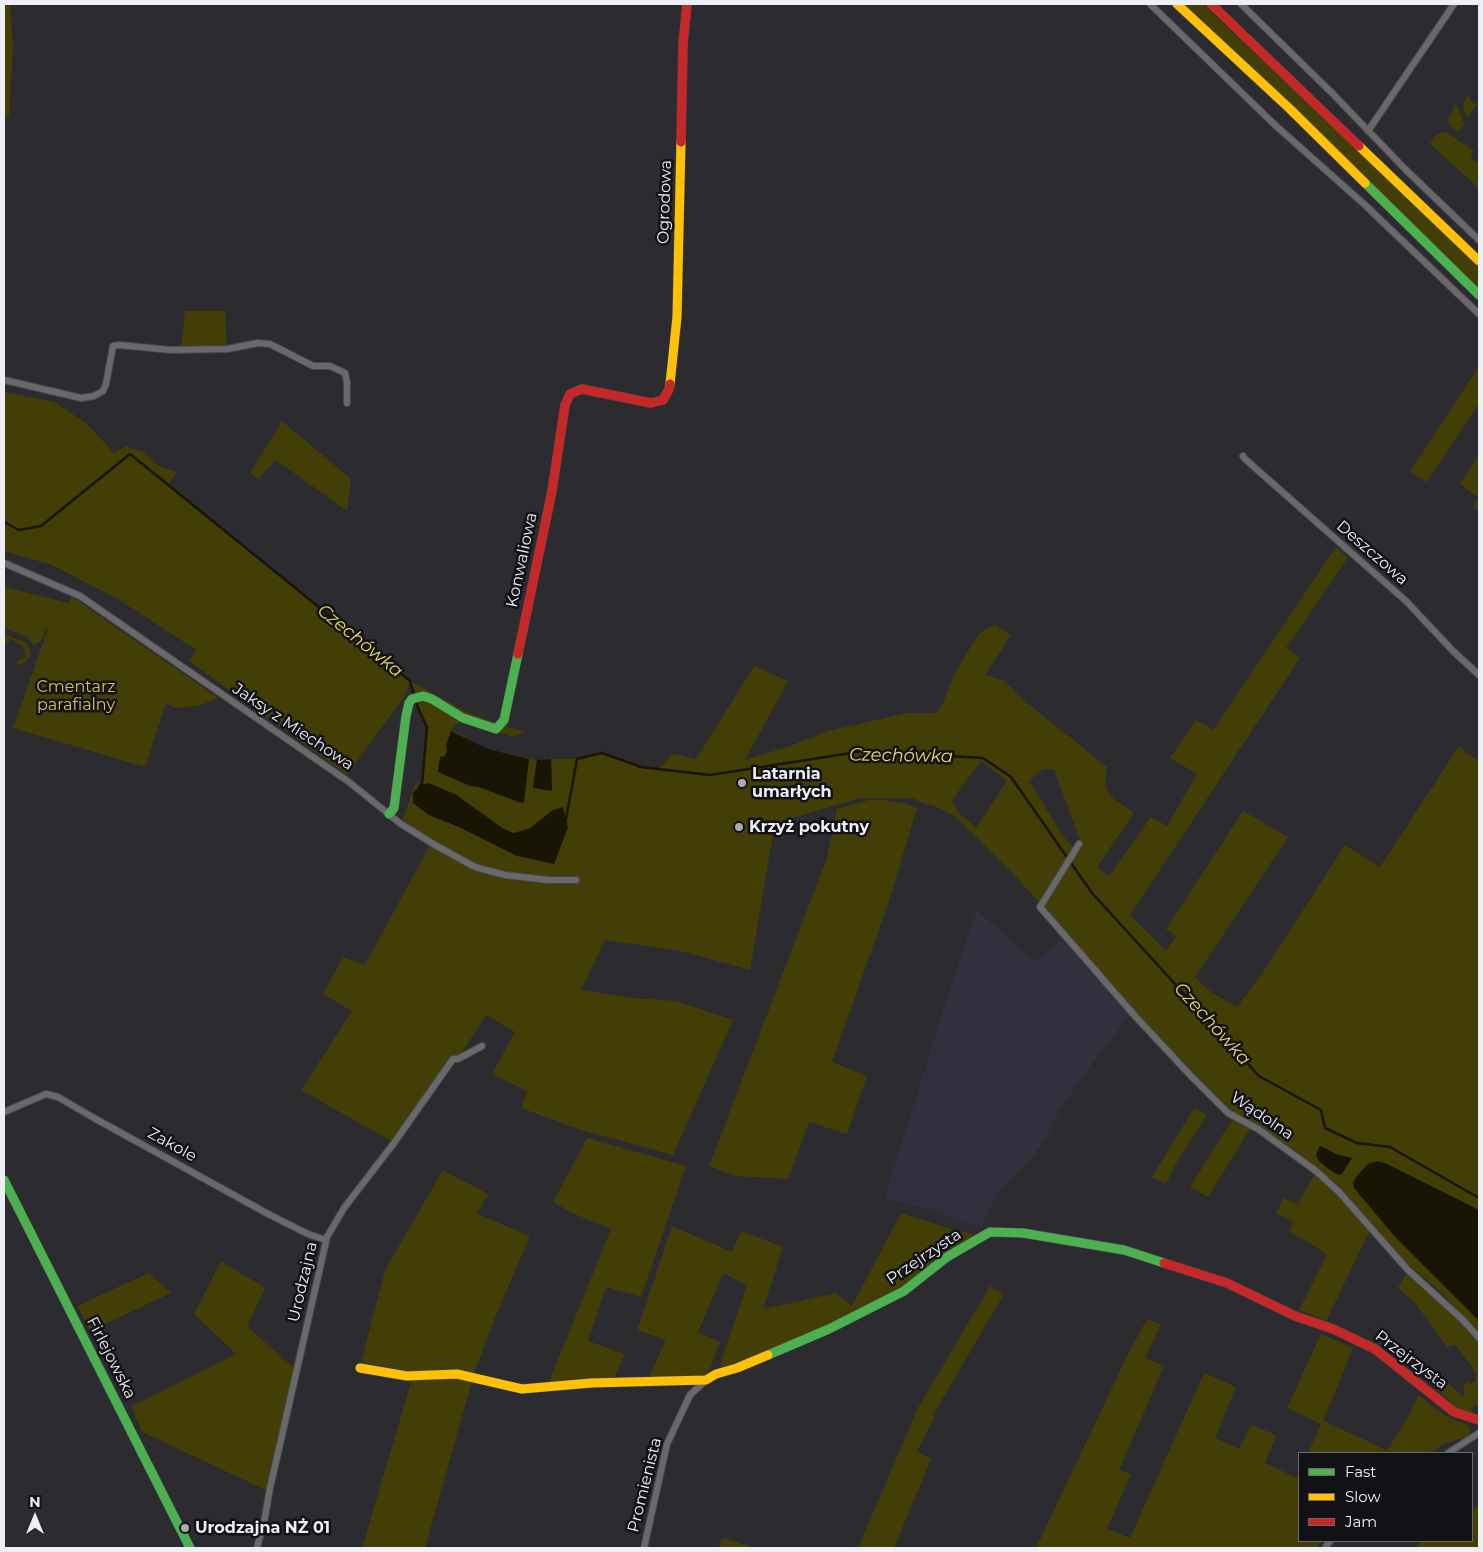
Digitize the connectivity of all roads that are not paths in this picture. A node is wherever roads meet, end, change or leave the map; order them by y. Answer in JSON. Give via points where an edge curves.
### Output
{"nodes":[{"id":1,"x":687,"y":4,"type":"edge"},
{"id":2,"x":1150,"y":4,"type":"edge"},
{"id":3,"x":1177,"y":4,"type":"edge"},
{"id":4,"x":1211,"y":4,"type":"edge"},
{"id":5,"x":1240,"y":4,"type":"edge"},
{"id":6,"x":1454,"y":4,"type":"edge"},
{"id":7,"x":1368,"y":131,"type":"junction"},
{"id":8,"x":1479,"y":240,"type":"edge"},
{"id":9,"x":1479,"y":261,"type":"edge"},
{"id":10,"x":1479,"y":295,"type":"edge"},
{"id":11,"x":1479,"y":314,"type":"edge"},
{"id":12,"x":4,"y":380,"type":"edge"},
{"id":13,"x":570,"y":394,"type":"joint"},
{"id":14,"x":347,"y":403,"type":"dead end"},
{"id":15,"x":1243,"y":456,"type":"dead end"},
{"id":16,"x":4,"y":563,"type":"edge"},
{"id":17,"x":1479,"y":675,"type":"edge"},
{"id":18,"x":389,"y":814,"type":"junction"},
{"id":19,"x":1079,"y":844,"type":"dead end"},
{"id":20,"x":576,"y":880,"type":"dead end"},
{"id":21,"x":482,"y":1046,"type":"dead end"},
{"id":22,"x":4,"y":1112,"type":"edge"},
{"id":23,"x":4,"y":1180,"type":"edge"},
{"id":24,"x":326,"y":1240,"type":"junction"},
{"id":25,"x":1479,"y":1338,"type":"edge"},
{"id":26,"x":360,"y":1368,"type":"dead end"},
{"id":27,"x":706,"y":1380,"type":"junction"},
{"id":28,"x":1479,"y":1420,"type":"edge"},
{"id":29,"x":1479,"y":1433,"type":"edge"},
{"id":30,"x":1450,"y":1452,"type":"edge"},
{"id":31,"x":190,"y":1548,"type":"edge"},
{"id":32,"x":256,"y":1548,"type":"edge"},
{"id":33,"x":644,"y":1548,"type":"edge"}],
"edges":[{"from":1,"to":13,"type":"street","name":"Ogrodowa","via":[[683,44],[677,317],[669,389],[663,400],[651,404],[582,390]]},
{"from":2,"to":11,"type":"street"},
{"from":3,"to":10,"type":"street","via":[[1290,109]]},
{"from":4,"to":9,"type":"street"},
{"from":5,"to":7,"type":"street"},
{"from":6,"to":7,"type":"street"},
{"from":7,"to":8,"type":"street"},
{"from":12,"to":14,"type":"street","via":[[81,398],[103,391],[112,346],[227,349],[258,343],[270,344],[313,366],[330,366],[345,373]]},
{"from":13,"to":18,"type":"street","name":"Konwaliowa","via":[[565,405],[552,491],[504,720],[496,729],[463,718],[432,699],[423,696],[412,699],[394,808]]},
{"from":15,"to":17,"type":"street","name":"Deszczowa","via":[[1406,601]]},
{"from":16,"to":18,"type":"street","name":"Jaksy z Miechowa","via":[[80,596],[349,782]]},
{"from":18,"to":20,"type":"street","name":"Jaksy z Miechowa","via":[[431,843],[475,867],[520,878]]},
{"from":19,"to":25,"type":"street","name":"Wądolna","via":[[1040,907],[1160,1043],[1228,1113],[1258,1129],[1316,1171],[1339,1192],[1408,1270],[1464,1320]]},
{"from":21,"to":24,"type":"street","name":"Urodzajna","via":[[453,1059],[344,1208]]},
{"from":22,"to":24,"type":"street","name":"Zakole","via":[[53,1094],[270,1215]]},
{"from":23,"to":31,"type":"street","name":"Firlejowska"},
{"from":24,"to":32,"type":"street","name":"Urodzajna"},
{"from":26,"to":27,"type":"street","name":"Przejrzysta","via":[[407,1376],[457,1374],[522,1389],[591,1383]]},
{"from":27,"to":28,"type":"street","name":"Przejrzysta","via":[[829,1329],[904,1291],[947,1257],[990,1232],[1033,1235],[1124,1250],[1227,1283],[1294,1316],[1333,1329],[1375,1349],[1454,1412]]},
{"from":27,"to":33,"type":"street","name":"Promienista","via":[[690,1395],[667,1444]]},
{"from":29,"to":30,"type":"street"}]}
